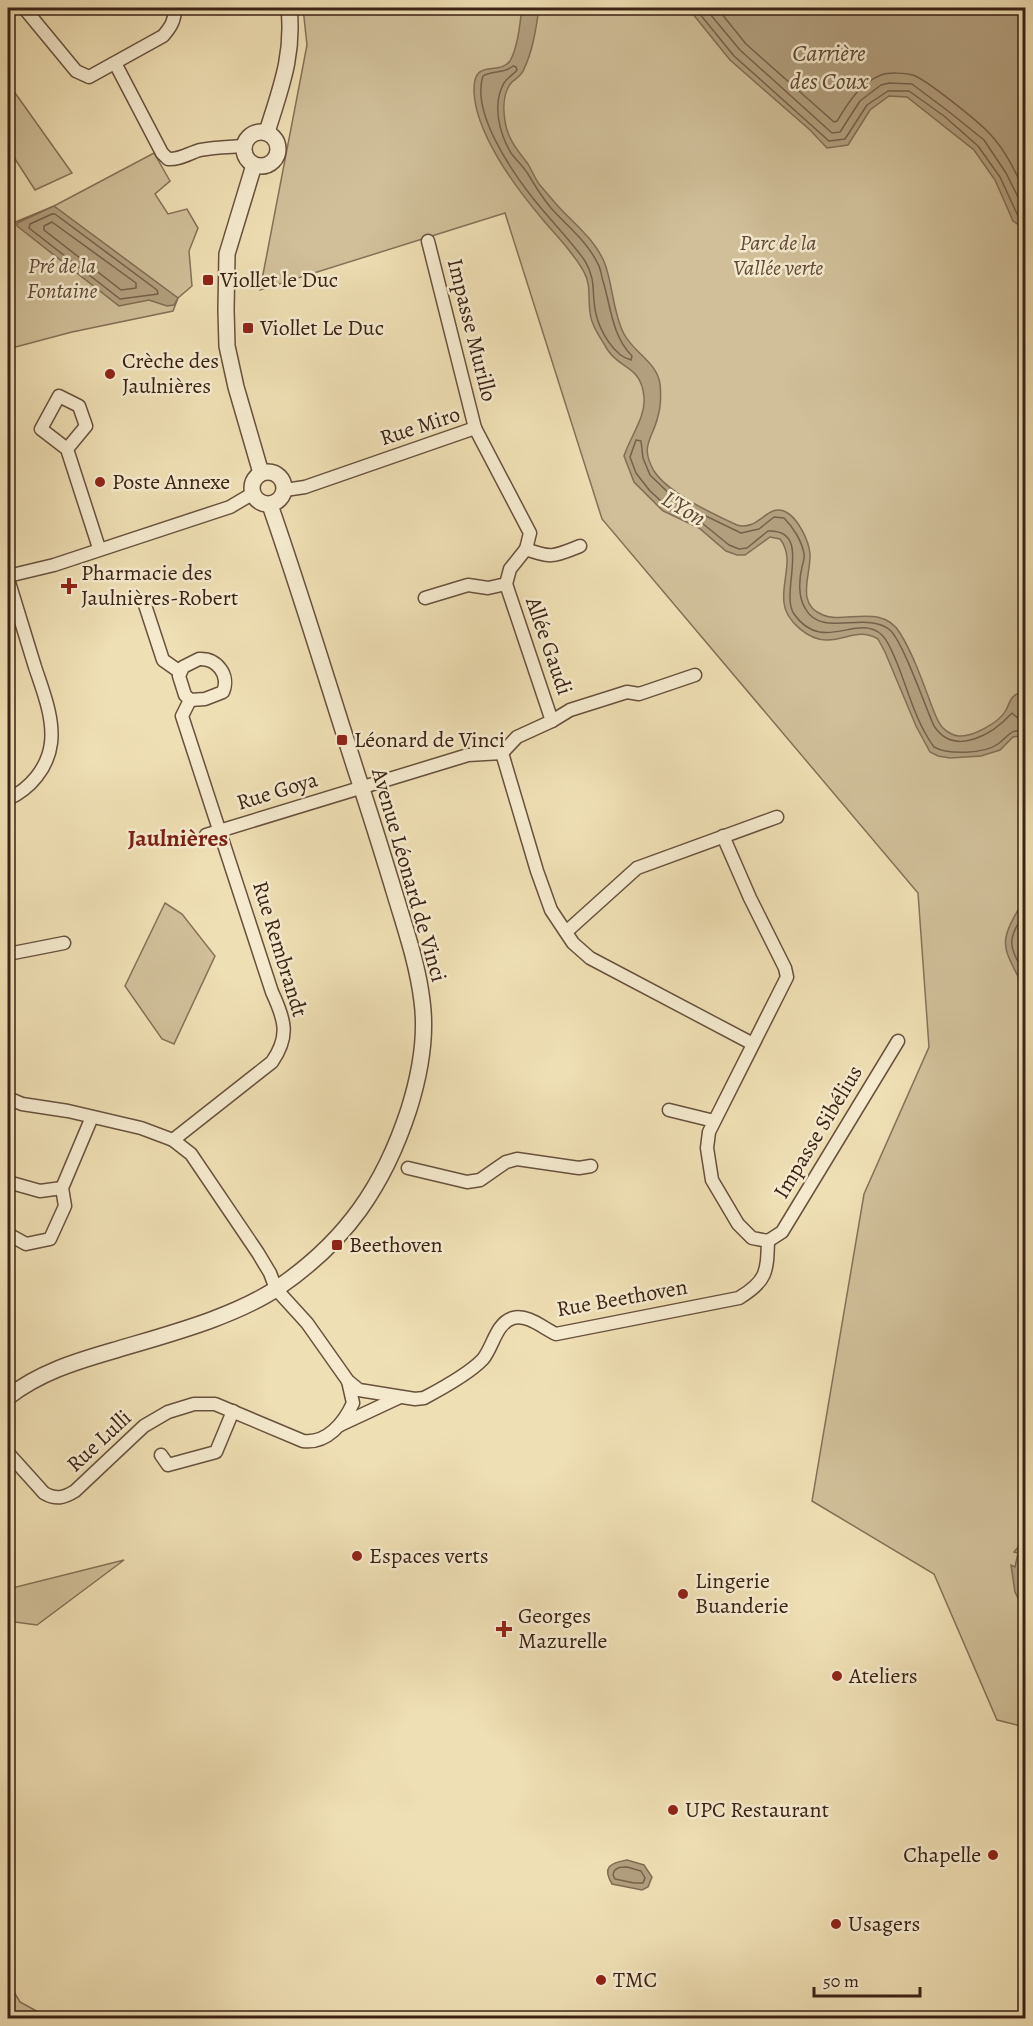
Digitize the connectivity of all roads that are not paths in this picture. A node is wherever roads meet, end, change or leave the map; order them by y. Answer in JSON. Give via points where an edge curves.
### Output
{"nodes":[{"id":1,"x":24,"y":8,"type":"edge"},
{"id":2,"x":175,"y":8,"type":"edge"},
{"id":3,"x":289,"y":8,"type":"edge"},
{"id":4,"x":115,"y":63,"type":"junction"},
{"id":5,"x":267,"y":132,"type":"junction"},
{"id":6,"x":243,"y":146,"type":"junction"},
{"id":7,"x":254,"y":165,"type":"junction"},
{"id":8,"x":428,"y":241,"type":"dead end"},
{"id":9,"x":475,"y":428,"type":"junction"},
{"id":10,"x":67,"y":449,"type":"dead end"},
{"id":11,"x":261,"y":473,"type":"junction"},
{"id":12,"x":285,"y":489,"type":"junction"},
{"id":13,"x":252,"y":494,"type":"junction"},
{"id":14,"x":270,"y":505,"type":"junction"},
{"id":15,"x":580,"y":546,"type":"dead end"},
{"id":16,"x":99,"y":548,"type":"junction"},
{"id":17,"x":526,"y":549,"type":"junction"},
{"id":18,"x":8,"y":577,"type":"edge"},
{"id":19,"x":506,"y":584,"type":"junction"},
{"id":20,"x":425,"y":598,"type":"dead end"},
{"id":21,"x":145,"y":604,"type":"dead end"},
{"id":22,"x":180,"y":672,"type":"junction"},
{"id":23,"x":695,"y":675,"type":"dead end"},
{"id":24,"x":190,"y":700,"type":"junction"},
{"id":25,"x":552,"y":721,"type":"junction"},
{"id":26,"x":502,"y":753,"type":"junction"},
{"id":27,"x":361,"y":788,"type":"junction"},
{"id":28,"x":8,"y":799,"type":"edge"},
{"id":29,"x":777,"y":817,"type":"dead end"},
{"id":30,"x":220,"y":830,"type":"junction"},
{"id":31,"x":206,"y":835,"type":"dead end"},
{"id":32,"x":723,"y":836,"type":"junction"},
{"id":33,"x":566,"y":932,"type":"junction"},
{"id":34,"x":64,"y":943,"type":"dead end"},
{"id":35,"x":8,"y":954,"type":"edge"},
{"id":36,"x":898,"y":1041,"type":"dead end"},
{"id":37,"x":753,"y":1044,"type":"junction"},
{"id":38,"x":8,"y":1098,"type":"edge"},
{"id":39,"x":669,"y":1110,"type":"dead end"},
{"id":40,"x":92,"y":1117,"type":"junction"},
{"id":41,"x":714,"y":1120,"type":"junction"},
{"id":42,"x":173,"y":1140,"type":"junction"},
{"id":43,"x":591,"y":1166,"type":"dead end"},
{"id":44,"x":408,"y":1168,"type":"dead end"},
{"id":45,"x":8,"y":1182,"type":"edge"},
{"id":46,"x":62,"y":1188,"type":"junction"},
{"id":47,"x":8,"y":1234,"type":"edge"},
{"id":48,"x":768,"y":1241,"type":"junction"},
{"id":49,"x":276,"y":1289,"type":"junction"},
{"id":50,"x":348,"y":1382,"type":"junction"},
{"id":51,"x":8,"y":1397,"type":"edge"},
{"id":52,"x":400,"y":1397,"type":"junction"},
{"id":53,"x":233,"y":1411,"type":"junction"},
{"id":54,"x":339,"y":1425,"type":"junction"},
{"id":55,"x":8,"y":1453,"type":"edge"},
{"id":56,"x":161,"y":1455,"type":"dead end"}],
"edges":[{"from":1,"to":4,"type":"street","via":[[76,71],[89,77]]},
{"from":2,"to":4,"type":"street","via":[[171,28],[163,36]]},
{"from":3,"to":5,"type":"street","via":[[292,32],[288,64]]},
{"from":4,"to":6,"type":"street","via":[[168,159],[210,148]]},
{"from":5,"to":6,"type":"street","via":[[252,133]]},
{"from":5,"to":7,"type":"street","via":[[278,143],[278,153],[268,165]]},
{"from":6,"to":7,"type":"street","via":[[244,155]]},
{"from":7,"to":11,"type":"street","via":[[227,254],[226,310],[227,346]]},
{"from":8,"to":9,"type":"street","name":"Impasse Murillo"},
{"from":9,"to":12,"type":"street","name":"Rue Miro","via":[[305,487]]},
{"from":9,"to":17,"type":"street","name":"Rue Miro","via":[[530,533]]},
{"from":10,"to":16,"type":"street"},
{"from":11,"to":12,"type":"street","via":[[274,472],[280,476]]},
{"from":11,"to":13,"type":"street","via":[[255,478]]},
{"from":12,"to":14,"type":"street","via":[[282,497]]},
{"from":13,"to":14,"type":"street"},
{"from":13,"to":16,"type":"street","via":[[230,507]]},
{"from":14,"to":27,"type":"street","name":"Avenue Léonard de Vinci"},
{"from":15,"to":17,"type":"street","via":[[554,556]]},
{"from":16,"to":18,"type":"street"},
{"from":17,"to":19,"type":"street","via":[[510,569]]},
{"from":18,"to":28,"type":"street","via":[[47,706],[51,744],[31,784]]},
{"from":19,"to":20,"type":"street","via":[[488,588],[468,585]]},
{"from":19,"to":25,"type":"street","name":"Allée Gaudi"},
{"from":21,"to":22,"type":"street","via":[[163,660]]},
{"from":22,"to":24,"type":"street","via":[[181,686]]},
{"from":22,"to":24,"type":"street","via":[[191,662],[208,659],[223,673],[223,692]]},
{"from":23,"to":25,"type":"street","via":[[639,694],[627,692],[570,710]]},
{"from":24,"to":30,"type":"street","name":"Rue Rembrandt","via":[[182,716]]},
{"from":25,"to":26,"type":"street","via":[[517,736]]},
{"from":26,"to":27,"type":"street","name":"Rue Goya","via":[[468,755]]},
{"from":26,"to":33,"type":"street","via":[[547,900]]},
{"from":27,"to":30,"type":"street","name":"Rue Goya"},
{"from":27,"to":49,"type":"street","name":"Avenue Léonard de Vinci","via":[[415,960],[423,1004],[424,1040],[405,1122],[376,1186],[348,1226],[318,1258]]},
{"from":29,"to":32,"type":"street"},
{"from":30,"to":31,"type":"street","name":"Rue Goya"},
{"from":30,"to":42,"type":"street","name":"Rue Rembrandt","via":[[282,1014],[283,1040],[272,1062]]},
{"from":32,"to":33,"type":"street","via":[[637,868]]},
{"from":32,"to":37,"type":"street","via":[[785,968],[785,982]]},
{"from":33,"to":37,"type":"street","via":[[590,958]]},
{"from":34,"to":35,"type":"street"},
{"from":36,"to":48,"type":"street","name":"Impasse Sibélius","via":[[782,1232]]},
{"from":37,"to":41,"type":"street"},
{"from":38,"to":40,"type":"street"},
{"from":39,"to":41,"type":"street"},
{"from":40,"to":42,"type":"street"},
{"from":40,"to":46,"type":"street"},
{"from":41,"to":48,"type":"street","via":[[707,1148],[712,1180],[738,1224],[753,1238]]},
{"from":42,"to":49,"type":"street","via":[[191,1154],[263,1260]]},
{"from":43,"to":44,"type":"street","via":[[579,1168],[518,1159],[506,1162],[480,1180],[467,1182]]},
{"from":45,"to":46,"type":"street","via":[[40,1191]]},
{"from":46,"to":47,"type":"street","via":[[65,1206],[50,1239],[26,1244]]},
{"from":48,"to":52,"type":"street","name":"Rue Beethoven","via":[[767,1269],[757,1284],[738,1298],[556,1334],[531,1320],[513,1318],[500,1329],[487,1353],[474,1366],[424,1398]]},
{"from":49,"to":50,"type":"street","via":[[307,1323]]},
{"from":49,"to":51,"type":"street","name":"Avenue Léonard de Vinci","via":[[188,1328],[65,1365]]},
{"from":50,"to":52,"type":"street","name":"Rue Beethoven","via":[[359,1389]]},
{"from":50,"to":54,"type":"street","via":[[353,1403]]},
{"from":52,"to":54,"type":"street"},
{"from":53,"to":54,"type":"street","name":"Rue Lulli","via":[[303,1441],[322,1439]]},
{"from":53,"to":55,"type":"street","name":"Rue Lulli","via":[[215,1404],[194,1404],[168,1412],[144,1426],[75,1491],[62,1498],[44,1493]]},
{"from":53,"to":56,"type":"street","via":[[216,1452],[168,1465]]}]}
